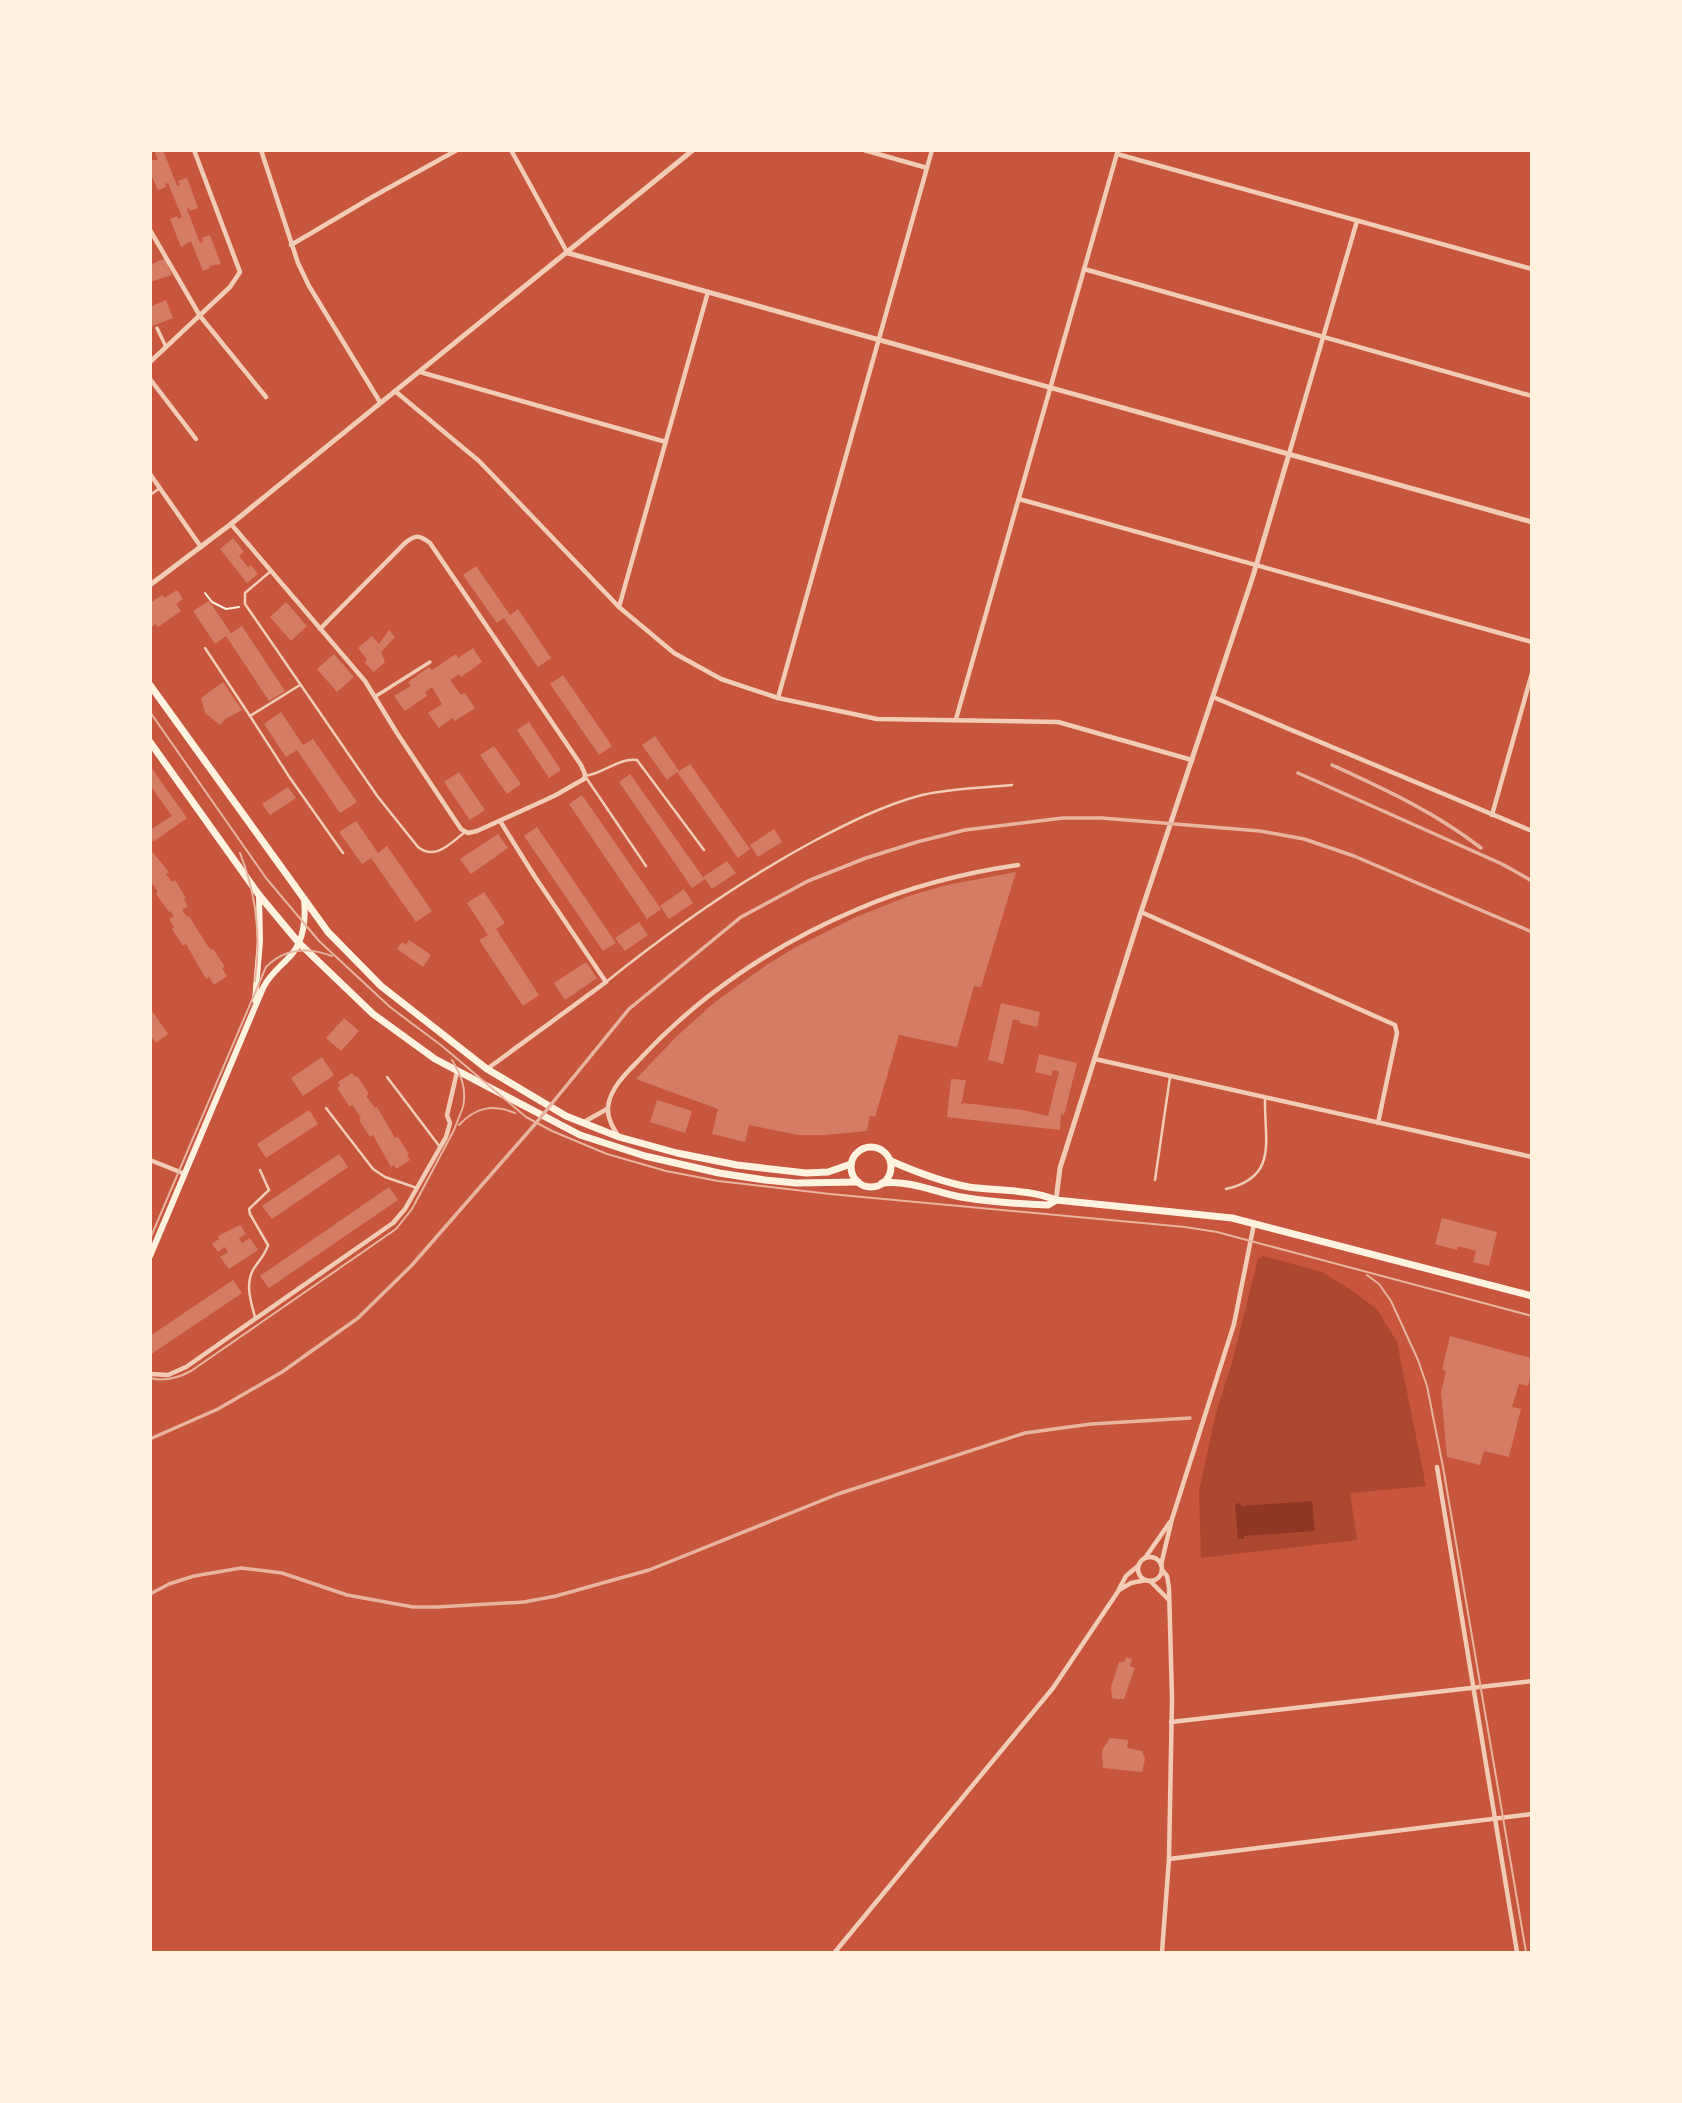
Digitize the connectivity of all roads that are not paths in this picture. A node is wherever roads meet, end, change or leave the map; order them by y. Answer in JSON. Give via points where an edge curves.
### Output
{"nodes":[{"id":1,"x":194,"y":150,"type":"edge"},
{"id":2,"x":261,"y":150,"type":"edge"},
{"id":3,"x":457,"y":150,"type":"edge"},
{"id":4,"x":511,"y":150,"type":"edge"},
{"id":5,"x":693,"y":150,"type":"edge"},
{"id":6,"x":864,"y":150,"type":"edge"},
{"id":7,"x":932,"y":150,"type":"edge"},
{"id":8,"x":1118,"y":152,"type":"edge"},
{"id":9,"x":928,"y":168,"type":"junction"},
{"id":10,"x":1357,"y":221,"type":"junction"},
{"id":11,"x":150,"y":230,"type":"edge"},
{"id":12,"x":291,"y":245,"type":"junction"},
{"id":13,"x":568,"y":253,"type":"junction"},
{"id":14,"x":1084,"y":269,"type":"junction"},
{"id":15,"x":1531,"y":269,"type":"edge"},
{"id":16,"x":708,"y":292,"type":"junction"},
{"id":17,"x":200,"y":316,"type":"junction"},
{"id":18,"x":157,"y":328,"type":"dead end"},
{"id":19,"x":1323,"y":337,"type":"junction"},
{"id":20,"x":879,"y":340,"type":"junction"},
{"id":21,"x":166,"y":347,"type":"junction"},
{"id":22,"x":150,"y":362,"type":"edge"},
{"id":23,"x":421,"y":372,"type":"junction"},
{"id":24,"x":150,"y":379,"type":"edge"},
{"id":25,"x":1050,"y":388,"type":"junction"},
{"id":26,"x":395,"y":391,"type":"junction"},
{"id":27,"x":1531,"y":396,"type":"edge"},
{"id":28,"x":266,"y":397,"type":"dead end"},
{"id":29,"x":380,"y":402,"type":"junction"},
{"id":30,"x":196,"y":439,"type":"dead end"},
{"id":31,"x":666,"y":442,"type":"junction"},
{"id":32,"x":1289,"y":454,"type":"junction"},
{"id":33,"x":150,"y":474,"type":"edge"},
{"id":34,"x":160,"y":488,"type":"junction"},
{"id":35,"x":150,"y":495,"type":"edge"},
{"id":36,"x":1018,"y":499,"type":"junction"},
{"id":37,"x":1531,"y":522,"type":"edge"},
{"id":38,"x":231,"y":524,"type":"junction"},
{"id":39,"x":201,"y":547,"type":"junction"},
{"id":40,"x":1256,"y":566,"type":"junction"},
{"id":41,"x":271,"y":571,"type":"junction"},
{"id":42,"x":150,"y":585,"type":"edge"},
{"id":43,"x":619,"y":607,"type":"junction"},
{"id":44,"x":320,"y":629,"type":"junction"},
{"id":45,"x":1531,"y":642,"type":"edge"},
{"id":46,"x":205,"y":648,"type":"dead end"},
{"id":47,"x":430,"y":662,"type":"dead end"},
{"id":48,"x":1531,"y":673,"type":"edge"},
{"id":49,"x":150,"y":685,"type":"edge"},
{"id":50,"x":300,"y":685,"type":"junction"},
{"id":51,"x":376,"y":696,"type":"junction"},
{"id":52,"x":1213,"y":697,"type":"junction"},
{"id":53,"x":778,"y":698,"type":"junction"},
{"id":54,"x":250,"y":716,"type":"junction"},
{"id":55,"x":956,"y":719,"type":"junction"},
{"id":56,"x":151,"y":743,"type":"edge"},
{"id":57,"x":1192,"y":760,"type":"junction"},
{"id":58,"x":585,"y":776,"type":"junction"},
{"id":59,"x":1012,"y":785,"type":"dead end"},
{"id":60,"x":1492,"y":815,"type":"junction"},
{"id":61,"x":500,"y":821,"type":"junction"},
{"id":62,"x":1531,"y":831,"type":"edge"},
{"id":63,"x":465,"y":832,"type":"junction"},
{"id":64,"x":704,"y":850,"type":"dead end"},
{"id":65,"x":343,"y":852,"type":"dead end"},
{"id":66,"x":1018,"y":864,"type":"dead end"},
{"id":67,"x":646,"y":866,"type":"dead end"},
{"id":68,"x":259,"y":895,"type":"junction"},
{"id":69,"x":304,"y":900,"type":"junction"},
{"id":70,"x":1141,"y":912,"type":"junction"},
{"id":71,"x":299,"y":943,"type":"junction"},
{"id":72,"x":606,"y":982,"type":"junction"},
{"id":73,"x":255,"y":1005,"type":"junction"},
{"id":74,"x":1095,"y":1059,"type":"junction"},
{"id":75,"x":487,"y":1069,"type":"junction"},
{"id":76,"x":457,"y":1072,"type":"junction"},
{"id":77,"x":387,"y":1077,"type":"dead end"},
{"id":78,"x":1170,"y":1077,"type":"junction"},
{"id":79,"x":1265,"y":1098,"type":"junction"},
{"id":80,"x":326,"y":1108,"type":"dead end"},
{"id":81,"x":607,"y":1109,"type":"junction"},
{"id":82,"x":582,"y":1123,"type":"junction"},
{"id":83,"x":1378,"y":1123,"type":"junction"},
{"id":84,"x":619,"y":1137,"type":"junction"},
{"id":85,"x":440,"y":1148,"type":"junction"},
{"id":86,"x":1531,"y":1157,"type":"edge"},
{"id":87,"x":150,"y":1160,"type":"edge"},
{"id":88,"x":891,"y":1161,"type":"junction"},
{"id":89,"x":851,"y":1164,"type":"junction"},
{"id":90,"x":260,"y":1170,"type":"dead end"},
{"id":91,"x":185,"y":1174,"type":"junction"},
{"id":92,"x":1155,"y":1181,"type":"dead end"},
{"id":93,"x":858,"y":1182,"type":"junction"},
{"id":94,"x":882,"y":1183,"type":"junction"},
{"id":95,"x":416,"y":1188,"type":"junction"},
{"id":96,"x":1226,"y":1189,"type":"dead end"},
{"id":97,"x":1056,"y":1200,"type":"junction"},
{"id":98,"x":1254,"y":1224,"type":"junction"},
{"id":99,"x":150,"y":1255,"type":"edge"},
{"id":100,"x":1531,"y":1296,"type":"edge"},
{"id":101,"x":256,"y":1320,"type":"junction"},
{"id":102,"x":150,"y":1374,"type":"edge"},
{"id":103,"x":1437,"y":1467,"type":"dead end"},
{"id":104,"x":1172,"y":1519,"type":"junction"},
{"id":105,"x":1145,"y":1558,"type":"junction"},
{"id":106,"x":1138,"y":1566,"type":"junction"},
{"id":107,"x":1162,"y":1567,"type":"junction"},
{"id":108,"x":1148,"y":1581,"type":"junction"},
{"id":109,"x":1119,"y":1590,"type":"junction"},
{"id":110,"x":1168,"y":1600,"type":"junction"},
{"id":111,"x":1531,"y":1681,"type":"edge"},
{"id":112,"x":1472,"y":1688,"type":"junction"},
{"id":113,"x":1171,"y":1722,"type":"junction"},
{"id":114,"x":1531,"y":1814,"type":"edge"},
{"id":115,"x":1494,"y":1819,"type":"junction"},
{"id":116,"x":1169,"y":1859,"type":"junction"},
{"id":117,"x":835,"y":1952,"type":"edge"},
{"id":118,"x":1162,"y":1952,"type":"edge"},
{"id":119,"x":1517,"y":1952,"type":"edge"}],
"edges":[{"from":1,"to":17,"type":"street","via":[[240,272]]},
{"from":2,"to":12,"type":"street"},
{"from":3,"to":12,"type":"street"},
{"from":4,"to":13,"type":"street"},
{"from":5,"to":13,"type":"street"},
{"from":6,"to":9,"type":"street"},
{"from":7,"to":9,"type":"street"},
{"from":8,"to":10,"type":"street"},
{"from":8,"to":14,"type":"street"},
{"from":9,"to":20,"type":"street"},
{"from":10,"to":15,"type":"street"},
{"from":10,"to":19,"type":"street"},
{"from":11,"to":17,"type":"street"},
{"from":12,"to":29,"type":"street","via":[[309,286]]},
{"from":13,"to":16,"type":"street"},
{"from":13,"to":23,"type":"street"},
{"from":14,"to":19,"type":"street"},
{"from":14,"to":25,"type":"street"},
{"from":16,"to":20,"type":"street"},
{"from":16,"to":31,"type":"street"},
{"from":17,"to":21,"type":"street"},
{"from":17,"to":28,"type":"street"},
{"from":18,"to":21,"type":"street"},
{"from":19,"to":27,"type":"street"},
{"from":19,"to":32,"type":"street"},
{"from":20,"to":25,"type":"street"},
{"from":20,"to":53,"type":"street"},
{"from":21,"to":22,"type":"street"},
{"from":23,"to":26,"type":"street"},
{"from":23,"to":31,"type":"street"},
{"from":24,"to":30,"type":"street"},
{"from":25,"to":32,"type":"street"},
{"from":25,"to":36,"type":"street"},
{"from":26,"to":29,"type":"street"},
{"from":26,"to":43,"type":"street","via":[[479,461]]},
{"from":29,"to":38,"type":"street"},
{"from":31,"to":43,"type":"street"},
{"from":32,"to":37,"type":"street"},
{"from":32,"to":40,"type":"street"},
{"from":33,"to":34,"type":"street"},
{"from":34,"to":35,"type":"lane"},
{"from":34,"to":39,"type":"street"},
{"from":36,"to":40,"type":"street"},
{"from":36,"to":55,"type":"street"},
{"from":38,"to":39,"type":"street"},
{"from":38,"to":41,"type":"street"},
{"from":39,"to":42,"type":"street"},
{"from":40,"to":45,"type":"street"},
{"from":40,"to":52,"type":"street"},
{"from":41,"to":44,"type":"street"},
{"from":41,"to":50,"type":"lane","via":[[245,593],[245,603]]},
{"from":43,"to":53,"type":"street","via":[[699,668]]},
{"from":44,"to":51,"type":"street"},
{"from":44,"to":58,"type":"street","via":[[412,537],[424,538]]},
{"from":46,"to":54,"type":"lane"},
{"from":47,"to":51,"type":"street"},
{"from":48,"to":60,"type":"street"},
{"from":49,"to":69,"type":"main road"},
{"from":50,"to":54,"type":"lane"},
{"from":50,"to":63,"type":"lane","via":[[418,847],[426,853],[438,852]]},
{"from":51,"to":63,"type":"street"},
{"from":52,"to":57,"type":"street"},
{"from":52,"to":60,"type":"street"},
{"from":53,"to":55,"type":"street","via":[[887,721]]},
{"from":54,"to":65,"type":"lane"},
{"from":55,"to":57,"type":"street","via":[[1058,722]]},
{"from":56,"to":68,"type":"main road"},
{"from":57,"to":70,"type":"street"},
{"from":58,"to":61,"type":"street"},
{"from":58,"to":64,"type":"lane","via":[[628,759],[640,762]]},
{"from":58,"to":67,"type":"lane"},
{"from":59,"to":72,"type":"lane","via":[[924,795],[832,831],[717,899]]},
{"from":60,"to":62,"type":"street"},
{"from":61,"to":63,"type":"street"},
{"from":61,"to":72,"type":"street"},
{"from":66,"to":81,"type":"street","via":[[948,878],[888,897],[829,921],[764,957],[666,1032],[617,1085]]},
{"from":68,"to":71,"type":"main road"},
{"from":68,"to":73,"type":"main road"},
{"from":69,"to":71,"type":"main road"},
{"from":69,"to":75,"type":"main road","via":[[381,986]]},
{"from":70,"to":74,"type":"street"},
{"from":70,"to":83,"type":"street","via":[[1395,1025]]},
{"from":71,"to":73,"type":"main road","via":[[272,972]]},
{"from":71,"to":76,"type":"main road","via":[[381,1021]]},
{"from":72,"to":75,"type":"street"},
{"from":73,"to":91,"type":"main road"},
{"from":74,"to":78,"type":"street"},
{"from":74,"to":97,"type":"street","via":[[1060,1168]]},
{"from":75,"to":82,"type":"main road"},
{"from":76,"to":85,"type":"street","via":[[447,1115],[450,1123]]},
{"from":76,"to":93,"type":"main road","via":[[580,1135],[645,1156],[765,1180]]},
{"from":77,"to":85,"type":"lane"},
{"from":78,"to":79,"type":"street"},
{"from":78,"to":92,"type":"lane"},
{"from":79,"to":83,"type":"street"},
{"from":79,"to":96,"type":"lane","via":[[1267,1158],[1256,1174]]},
{"from":80,"to":95,"type":"lane","via":[[373,1169]]},
{"from":81,"to":82,"type":"street"},
{"from":81,"to":84,"type":"street"},
{"from":82,"to":84,"type":"main road"},
{"from":83,"to":86,"type":"street"},
{"from":84,"to":89,"type":"main road","via":[[688,1155],[790,1172],[819,1173]]},
{"from":85,"to":95,"type":"street"},
{"from":87,"to":91,"type":"street"},
{"from":88,"to":89,"type":"main road","via":[[881,1149],[871,1146],[858,1152]]},
{"from":88,"to":94,"type":"main road","via":[[890,1174]]},
{"from":88,"to":97,"type":"main road","via":[[960,1185],[1041,1194]]},
{"from":89,"to":93,"type":"main road"},
{"from":90,"to":101,"type":"lane","via":[[269,1190],[249,1209],[268,1245],[250,1279]]},
{"from":91,"to":99,"type":"main road"},
{"from":93,"to":94,"type":"main road","via":[[868,1186]]},
{"from":94,"to":97,"type":"main road","via":[[911,1183],[987,1201],[1048,1205]]},
{"from":95,"to":101,"type":"street","via":[[393,1223]]},
{"from":97,"to":98,"type":"main road","via":[[1218,1216]]},
{"from":98,"to":100,"type":"main road"},
{"from":98,"to":104,"type":"street","via":[[1234,1324]]},
{"from":101,"to":102,"type":"street","via":[[180,1371]]},
{"from":103,"to":112,"type":"street"},
{"from":104,"to":105,"type":"street"},
{"from":104,"to":107,"type":"street"},
{"from":105,"to":106,"type":"street"},
{"from":105,"to":107,"type":"street","via":[[1156,1558]]},
{"from":106,"to":108,"type":"street","via":[[1139,1575]]},
{"from":106,"to":109,"type":"street"},
{"from":107,"to":108,"type":"street","via":[[1158,1578]]},
{"from":107,"to":110,"type":"street","via":[[1168,1580]]},
{"from":108,"to":109,"type":"street"},
{"from":108,"to":110,"type":"street"},
{"from":109,"to":117,"type":"street","via":[[1054,1688]]},
{"from":110,"to":113,"type":"street"},
{"from":111,"to":112,"type":"street"},
{"from":112,"to":113,"type":"street"},
{"from":112,"to":115,"type":"street"},
{"from":113,"to":116,"type":"street"},
{"from":114,"to":115,"type":"street"},
{"from":115,"to":116,"type":"street"},
{"from":115,"to":119,"type":"street"},
{"from":116,"to":118,"type":"street"}]}
